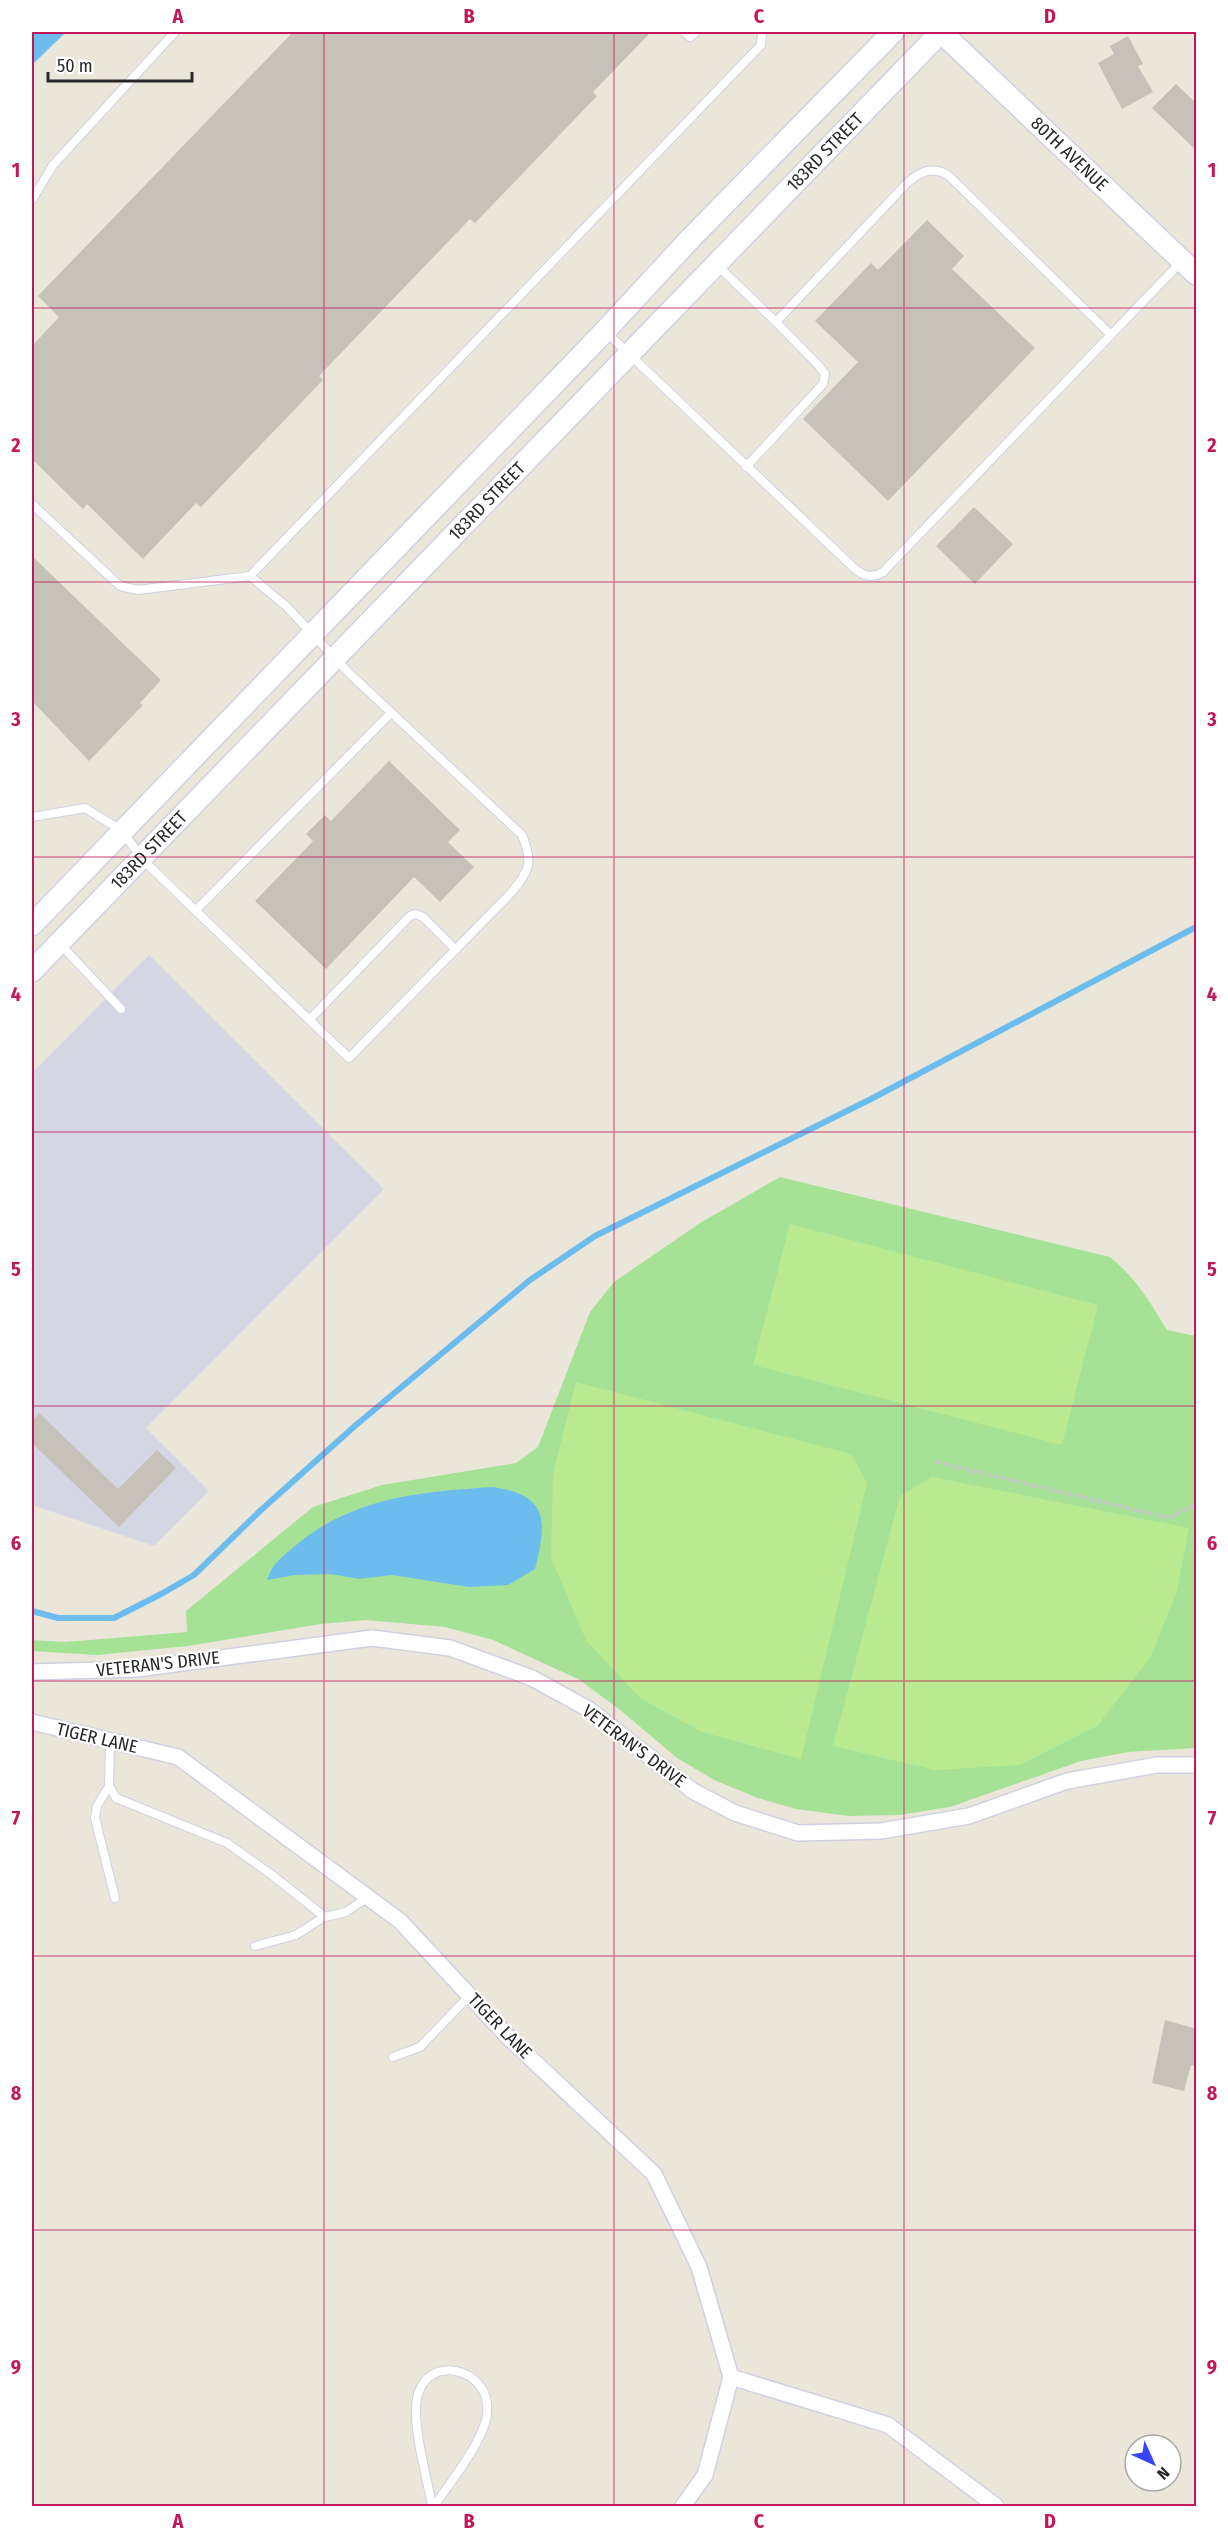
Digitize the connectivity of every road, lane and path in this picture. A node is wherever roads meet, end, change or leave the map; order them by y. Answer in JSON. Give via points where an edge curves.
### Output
{"nodes":[{"id":1,"x":175,"y":32,"type":"edge"},
{"id":2,"x":684,"y":32,"type":"edge"},
{"id":3,"x":696,"y":32,"type":"edge"},
{"id":4,"x":762,"y":32,"type":"edge"},
{"id":5,"x":893,"y":32,"type":"edge"},
{"id":6,"x":941,"y":32,"type":"edge"},
{"id":7,"x":32,"y":200,"type":"edge"},
{"id":8,"x":717,"y":265,"type":"junction"},
{"id":9,"x":1189,"y":267,"type":"edge"},
{"id":10,"x":776,"y":322,"type":"junction"},
{"id":11,"x":605,"y":331,"type":"junction"},
{"id":12,"x":1111,"y":335,"type":"junction"},
{"id":13,"x":630,"y":355,"type":"junction"},
{"id":14,"x":746,"y":467,"type":"junction"},
{"id":15,"x":32,"y":504,"type":"edge"},
{"id":16,"x":250,"y":576,"type":"junction"},
{"id":17,"x":313,"y":632,"type":"junction"},
{"id":18,"x":336,"y":658,"type":"junction"},
{"id":19,"x":391,"y":713,"type":"junction"},
{"id":20,"x":32,"y":817,"type":"edge"},
{"id":21,"x":121,"y":830,"type":"junction"},
{"id":22,"x":142,"y":858,"type":"junction"},
{"id":23,"x":196,"y":910,"type":"junction"},
{"id":24,"x":32,"y":925,"type":"edge"},
{"id":25,"x":59,"y":943,"type":"junction"},
{"id":26,"x":456,"y":950,"type":"junction"},
{"id":27,"x":32,"y":971,"type":"edge"},
{"id":28,"x":121,"y":1009,"type":"dead end"},
{"id":29,"x":310,"y":1019,"type":"junction"},
{"id":30,"x":936,"y":1462,"type":"dead end"},
{"id":31,"x":1197,"y":1504,"type":"edge"},
{"id":32,"x":32,"y":1672,"type":"edge"},
{"id":33,"x":32,"y":1722,"type":"edge"},
{"id":34,"x":110,"y":1741,"type":"junction"},
{"id":35,"x":1197,"y":1766,"type":"edge"},
{"id":36,"x":109,"y":1786,"type":"junction"},
{"id":37,"x":368,"y":1897,"type":"junction"},
{"id":38,"x":116,"y":1898,"type":"dead end"},
{"id":39,"x":324,"y":1917,"type":"junction"},
{"id":40,"x":255,"y":1946,"type":"dead end"},
{"id":41,"x":470,"y":1995,"type":"junction"},
{"id":42,"x":393,"y":2057,"type":"dead end"},
{"id":43,"x":731,"y":2377,"type":"junction"},
{"id":44,"x":433,"y":2506,"type":"edge"},
{"id":45,"x":683,"y":2506,"type":"edge"},
{"id":46,"x":996,"y":2506,"type":"edge"}],
"edges":[{"from":1,"to":7,"type":"lane","via":[[53,165]]},
{"from":2,"to":3,"type":"lane","via":[[690,37]]},
{"from":4,"to":16,"type":"lane","via":[[761,45]]},
{"from":5,"to":11,"type":"street","name":"183RD STREET"},
{"from":6,"to":8,"type":"street","name":"183RD STREET"},
{"from":6,"to":9,"type":"street","name":"80TH AVENUE"},
{"from":8,"to":10,"type":"lane"},
{"from":8,"to":13,"type":"street","name":"183RD STREET"},
{"from":9,"to":12,"type":"lane"},
{"from":10,"to":12,"type":"lane","via":[[907,183],[928,170],[938,170],[948,175]]},
{"from":10,"to":14,"type":"lane","via":[[819,366],[825,374],[823,384]]},
{"from":11,"to":13,"type":"lane"},
{"from":11,"to":17,"type":"street","name":"183RD STREET"},
{"from":12,"to":14,"type":"lane","via":[[876,576],[861,574]]},
{"from":13,"to":14,"type":"lane"},
{"from":13,"to":18,"type":"street","name":"183RD STREET"},
{"from":15,"to":16,"type":"lane","via":[[120,586],[138,590]]},
{"from":16,"to":17,"type":"lane"},
{"from":17,"to":18,"type":"lane"},
{"from":17,"to":21,"type":"street","name":"183RD STREET"},
{"from":18,"to":19,"type":"lane"},
{"from":18,"to":22,"type":"street","name":"183RD STREET"},
{"from":19,"to":23,"type":"lane"},
{"from":19,"to":26,"type":"lane","via":[[522,835],[530,855],[527,872],[511,893]]},
{"from":20,"to":21,"type":"lane","via":[[85,808]]},
{"from":21,"to":22,"type":"lane"},
{"from":21,"to":24,"type":"street","name":"183RD STREET"},
{"from":22,"to":23,"type":"lane"},
{"from":22,"to":25,"type":"street","name":"183RD STREET"},
{"from":23,"to":29,"type":"lane"},
{"from":25,"to":27,"type":"street","name":"183RD STREET"},
{"from":25,"to":28,"type":"lane"},
{"from":26,"to":29,"type":"lane","via":[[423,917],[410,916]]},
{"from":26,"to":29,"type":"lane","via":[[349,1058]]},
{"from":30,"to":31,"type":"path","via":[[1169,1518]]},
{"from":32,"to":35,"type":"street","name":"VETERAN'S DRIVE","via":[[137,1669],[372,1638],[450,1648],[532,1678],[590,1710],[693,1791],[735,1813],[798,1833],[881,1831],[969,1816],[1067,1781],[1157,1765]]},
{"from":33,"to":34,"type":"street","name":"TIGER LANE"},
{"from":34,"to":36,"type":"lane"},
{"from":34,"to":37,"type":"street","name":"TIGER LANE","via":[[178,1757]]},
{"from":36,"to":38,"type":"lane","via":[[95,1818]]},
{"from":36,"to":39,"type":"lane","via":[[117,1798],[227,1843]]},
{"from":37,"to":39,"type":"lane","via":[[335,1917]]},
{"from":37,"to":41,"type":"street","name":"TIGER LANE","via":[[400,1921]]},
{"from":39,"to":40,"type":"lane","via":[[296,1935]]},
{"from":41,"to":42,"type":"lane","via":[[420,2047]]},
{"from":41,"to":43,"type":"street","name":"TIGER LANE","via":[[509,2038],[654,2174],[699,2267]]},
{"from":43,"to":45,"type":"street","via":[[705,2475]]},
{"from":43,"to":46,"type":"street","via":[[888,2425]]},
{"from":44,"to":44,"type":"lane","via":[[416,2411],[421,2386],[432,2374],[449,2368],[466,2374],[478,2385],[486,2402],[486,2419],[479,2437]]}]}
